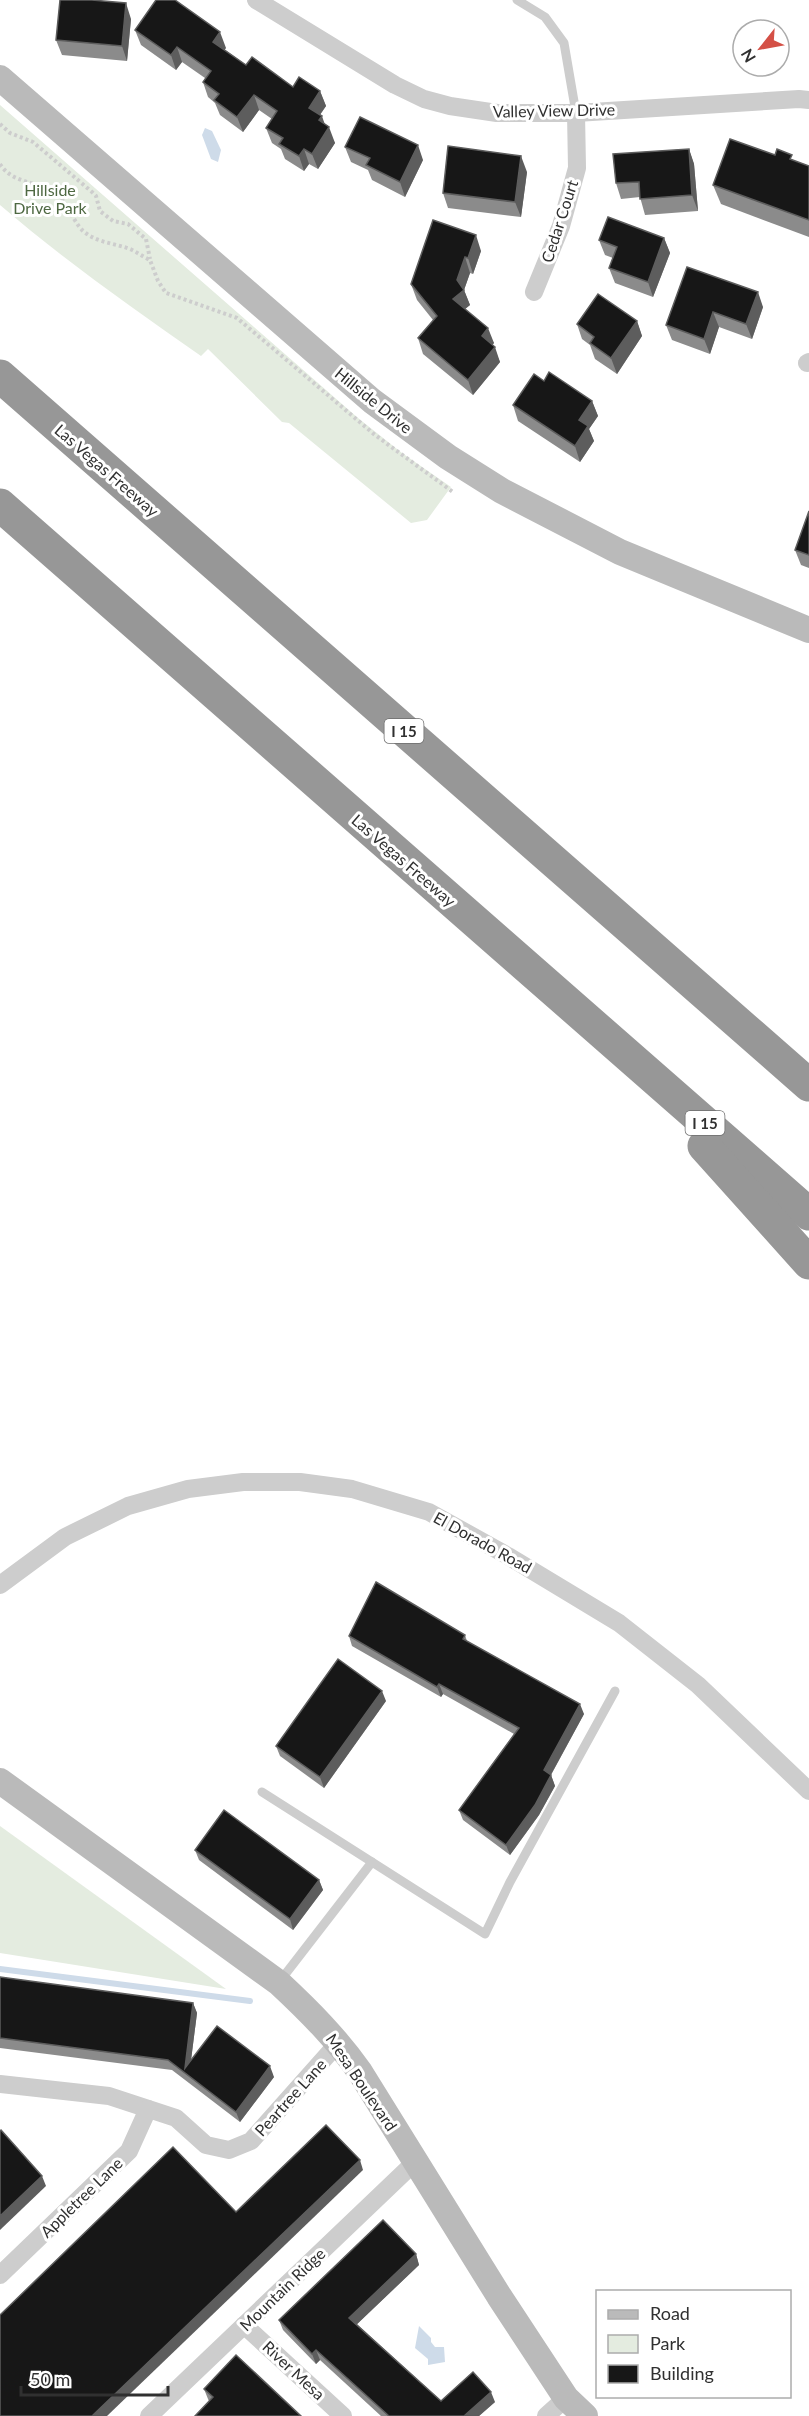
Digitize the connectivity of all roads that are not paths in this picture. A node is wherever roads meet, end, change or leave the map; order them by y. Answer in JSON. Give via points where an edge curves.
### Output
{"nodes":[{"id":1,"x":256,"y":0,"type":"edge"},
{"id":2,"x":517,"y":0,"type":"edge"},
{"id":3,"x":0,"y":78,"type":"edge"},
{"id":4,"x":809,"y":100,"type":"edge"},
{"id":5,"x":576,"y":113,"type":"junction"},
{"id":6,"x":534,"y":292,"type":"dead end"},
{"id":7,"x":0,"y":376,"type":"edge"},
{"id":8,"x":0,"y":505,"type":"edge"},
{"id":9,"x":809,"y":630,"type":"edge"},
{"id":10,"x":600,"y":1032,"type":"junction"},
{"id":11,"x":809,"y":1085,"type":"edge"},
{"id":12,"x":809,"y":1214,"type":"edge"},
{"id":13,"x":809,"y":1263,"type":"edge"},
{"id":14,"x":0,"y":1584,"type":"edge"},
{"id":15,"x":615,"y":1691,"type":"dead end"},
{"id":16,"x":0,"y":1781,"type":"edge"},
{"id":17,"x":809,"y":1791,"type":"edge"},
{"id":18,"x":262,"y":1792,"type":"dead end"},
{"id":19,"x":372,"y":1862,"type":"junction"},
{"id":20,"x":279,"y":1983,"type":"junction"},
{"id":21,"x":339,"y":2043,"type":"junction"},
{"id":22,"x":0,"y":2084,"type":"edge"},
{"id":23,"x":148,"y":2109,"type":"junction"},
{"id":24,"x":415,"y":2162,"type":"junction"},
{"id":25,"x":0,"y":2275,"type":"edge"},
{"id":26,"x":244,"y":2325,"type":"junction"},
{"id":27,"x":566,"y":2398,"type":"junction"},
{"id":28,"x":149,"y":2416,"type":"edge"},
{"id":29,"x":343,"y":2416,"type":"edge"},
{"id":30,"x":546,"y":2416,"type":"edge"},
{"id":31,"x":585,"y":2416,"type":"edge"}],
"edges":[{"from":1,"to":5,"type":"street","name":"Valley View Drive","via":[[424,99],[497,113]]},
{"from":2,"to":5,"type":"lane","via":[[545,17],[564,43]]},
{"from":3,"to":9,"type":"main road","name":"Hillside Drive","via":[[372,401],[448,457],[502,491],[620,552]]},
{"from":4,"to":5,"type":"street","name":"Valley View Drive"},
{"from":5,"to":6,"type":"street","name":"Cedar Court","via":[[577,168],[561,226]]},
{"from":7,"to":11,"type":"highway","name":"Las Vegas Freeway","number":"I 15"},
{"from":8,"to":10,"type":"highway","name":"Las Vegas Freeway","number":"I 15"},
{"from":10,"to":12,"type":"highway","name":"Las Vegas Freeway","number":"I 15"},
{"from":10,"to":13,"type":"highway"},
{"from":14,"to":17,"type":"street","name":"El Dorado Road","via":[[65,1537],[128,1506],[188,1489],[243,1482],[300,1482],[352,1489],[429,1512],[619,1623],[698,1685]]},
{"from":15,"to":19,"type":"lane","via":[[485,1934]]},
{"from":16,"to":20,"type":"main road","name":"Mesa Boulevard"},
{"from":18,"to":19,"type":"lane"},
{"from":19,"to":20,"type":"lane"},
{"from":20,"to":21,"type":"main road","name":"Mesa Boulevard"},
{"from":21,"to":23,"type":"street","name":"Peartree Lane","via":[[251,2140],[229,2150],[206,2145],[176,2118]]},
{"from":21,"to":24,"type":"main road","name":"Mesa Boulevard"},
{"from":22,"to":23,"type":"street","name":"Peartree Lane","via":[[109,2096]]},
{"from":23,"to":25,"type":"street","name":"Appletree Lane","via":[[129,2151]]},
{"from":24,"to":26,"type":"street","name":"Mountain Ridge"},
{"from":24,"to":27,"type":"main road","name":"Mesa Boulevard"},
{"from":26,"to":28,"type":"street","name":"Mountain Ridge"},
{"from":26,"to":29,"type":"street","name":"River Mesa"},
{"from":27,"to":30,"type":"street"},
{"from":27,"to":31,"type":"main road","name":"Mesa Boulevard"}]}
